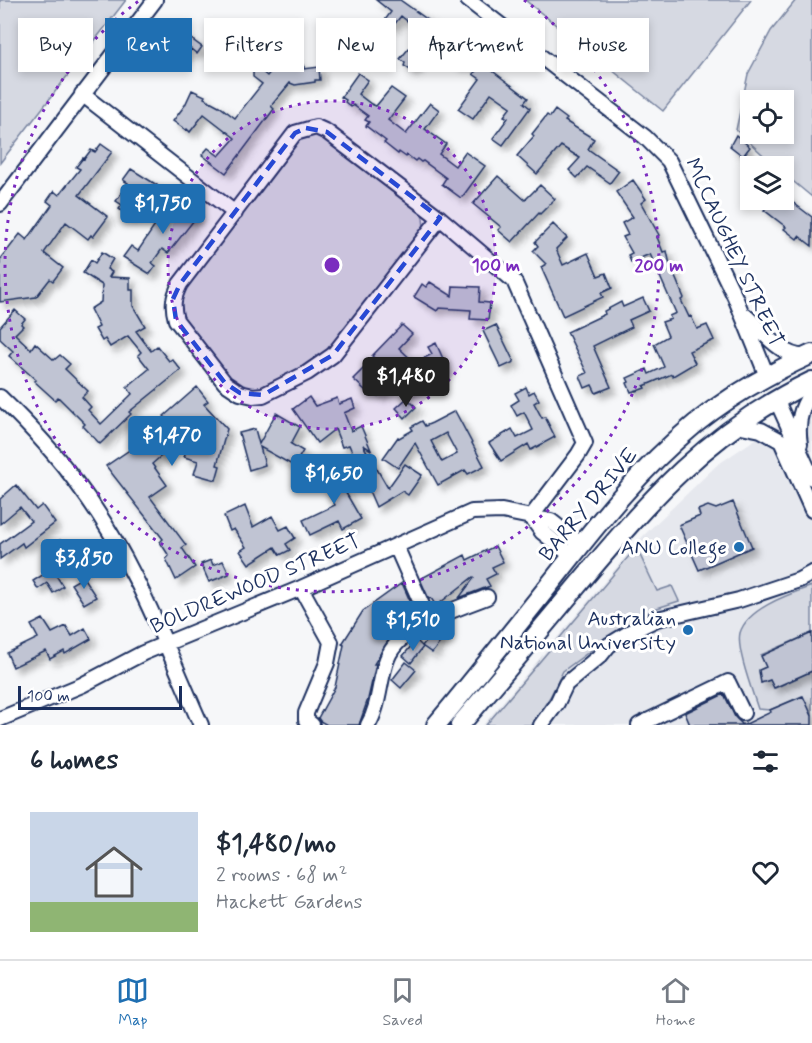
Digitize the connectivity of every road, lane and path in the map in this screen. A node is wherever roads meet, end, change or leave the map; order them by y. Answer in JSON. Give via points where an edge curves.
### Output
{"nodes":[{"id":1,"x":155,"y":0,"type":"edge"},
{"id":2,"x":468,"y":0,"type":"edge"},
{"id":3,"x":82,"y":94,"type":"junction"},
{"id":4,"x":0,"y":204,"type":"edge"},
{"id":5,"x":235,"y":213,"type":"junction"},
{"id":6,"x":440,"y":218,"type":"junction"},
{"id":7,"x":742,"y":313,"type":"junction"},
{"id":8,"x":810,"y":355,"type":"edge"},
{"id":9,"x":767,"y":376,"type":"junction"},
{"id":10,"x":812,"y":381,"type":"edge"},
{"id":11,"x":812,"y":392,"type":"edge"},
{"id":12,"x":0,"y":397,"type":"edge"},
{"id":13,"x":776,"y":399,"type":"junction"},
{"id":14,"x":736,"y":425,"type":"junction"},
{"id":15,"x":802,"y":455,"type":"junction"},
{"id":16,"x":812,"y":478,"type":"edge"},
{"id":17,"x":812,"y":510,"type":"edge"},
{"id":18,"x":531,"y":517,"type":"junction"},
{"id":19,"x":396,"y":546,"type":"junction"},
{"id":20,"x":576,"y":550,"type":"junction"},
{"id":21,"x":595,"y":564,"type":"junction"},
{"id":22,"x":812,"y":573,"type":"edge"},
{"id":23,"x":301,"y":588,"type":"junction"},
{"id":24,"x":487,"y":597,"type":"dead end"},
{"id":25,"x":429,"y":621,"type":"junction"},
{"id":26,"x":165,"y":644,"type":"junction"},
{"id":27,"x":743,"y":712,"type":"dead end"},
{"id":28,"x":0,"y":719,"type":"edge"},
{"id":29,"x":201,"y":725,"type":"edge"},
{"id":30,"x":312,"y":725,"type":"edge"},
{"id":31,"x":368,"y":725,"type":"edge"},
{"id":32,"x":436,"y":725,"type":"edge"},
{"id":33,"x":460,"y":725,"type":"edge"},
{"id":34,"x":541,"y":725,"type":"edge"},
{"id":35,"x":639,"y":725,"type":"edge"}],
"edges":[{"from":1,"to":3,"type":"street"},
{"from":2,"to":7,"type":"street","name":"MCCAUGHEY STREET","via":[[645,137],[669,161]]},
{"from":3,"to":4,"type":"street"},
{"from":3,"to":5,"type":"street"},
{"from":5,"to":6,"type":"street","via":[[295,133],[316,127]]},
{"from":5,"to":6,"type":"street","via":[[180,284],[172,308],[176,320],[225,383],[254,396],[307,373],[333,356]]},
{"from":6,"to":18,"type":"street","via":[[514,281],[585,443]]},
{"from":7,"to":8,"type":"street","via":[[785,351]]},
{"from":7,"to":9,"type":"street","name":"MCCAUGHEY STREET"},
{"from":8,"to":9,"type":"main road","name":"BARRY DRIVE"},
{"from":9,"to":13,"type":"main road","name":"MCCAUGHEY STREET"},
{"from":9,"to":20,"type":"main road","name":"BARRY DRIVE","via":[[678,439],[628,486]]},
{"from":10,"to":13,"type":"main road"},
{"from":11,"to":15,"type":"street","via":[[800,420]]},
{"from":12,"to":26,"type":"street","via":[[79,486],[135,578]]},
{"from":13,"to":14,"type":"main road"},
{"from":13,"to":15,"type":"street"},
{"from":14,"to":17,"type":"street","via":[[761,430],[781,441]]},
{"from":14,"to":21,"type":"main road","via":[[678,472]]},
{"from":15,"to":16,"type":"street"},
{"from":18,"to":19,"type":"street","name":"BOLDREWOOD STREET","via":[[502,511],[472,512]]},
{"from":18,"to":20,"type":"street","name":"BOLDREWOOD STREET","via":[[550,521]]},
{"from":19,"to":23,"type":"street","name":"BOLDREWOOD STREET"},
{"from":19,"to":25,"type":"street"},
{"from":20,"to":21,"type":"main road"},
{"from":20,"to":32,"type":"main road","name":"BARRY DRIVE"},
{"from":21,"to":33,"type":"main road"},
{"from":22,"to":34,"type":"street","via":[[739,600],[657,619],[632,631],[609,645],[566,684]]},
{"from":23,"to":26,"type":"street","name":"BOLDREWOOD STREET"},
{"from":23,"to":30,"type":"street","via":[[331,642],[327,663],[306,713],[306,720]]},
{"from":24,"to":25,"type":"street"},
{"from":25,"to":31,"type":"street","via":[[392,648]]},
{"from":26,"to":28,"type":"street","name":"BOLDREWOOD STREET"},
{"from":26,"to":29,"type":"street"},
{"from":27,"to":35,"type":"street","via":[[728,682]]}]}
